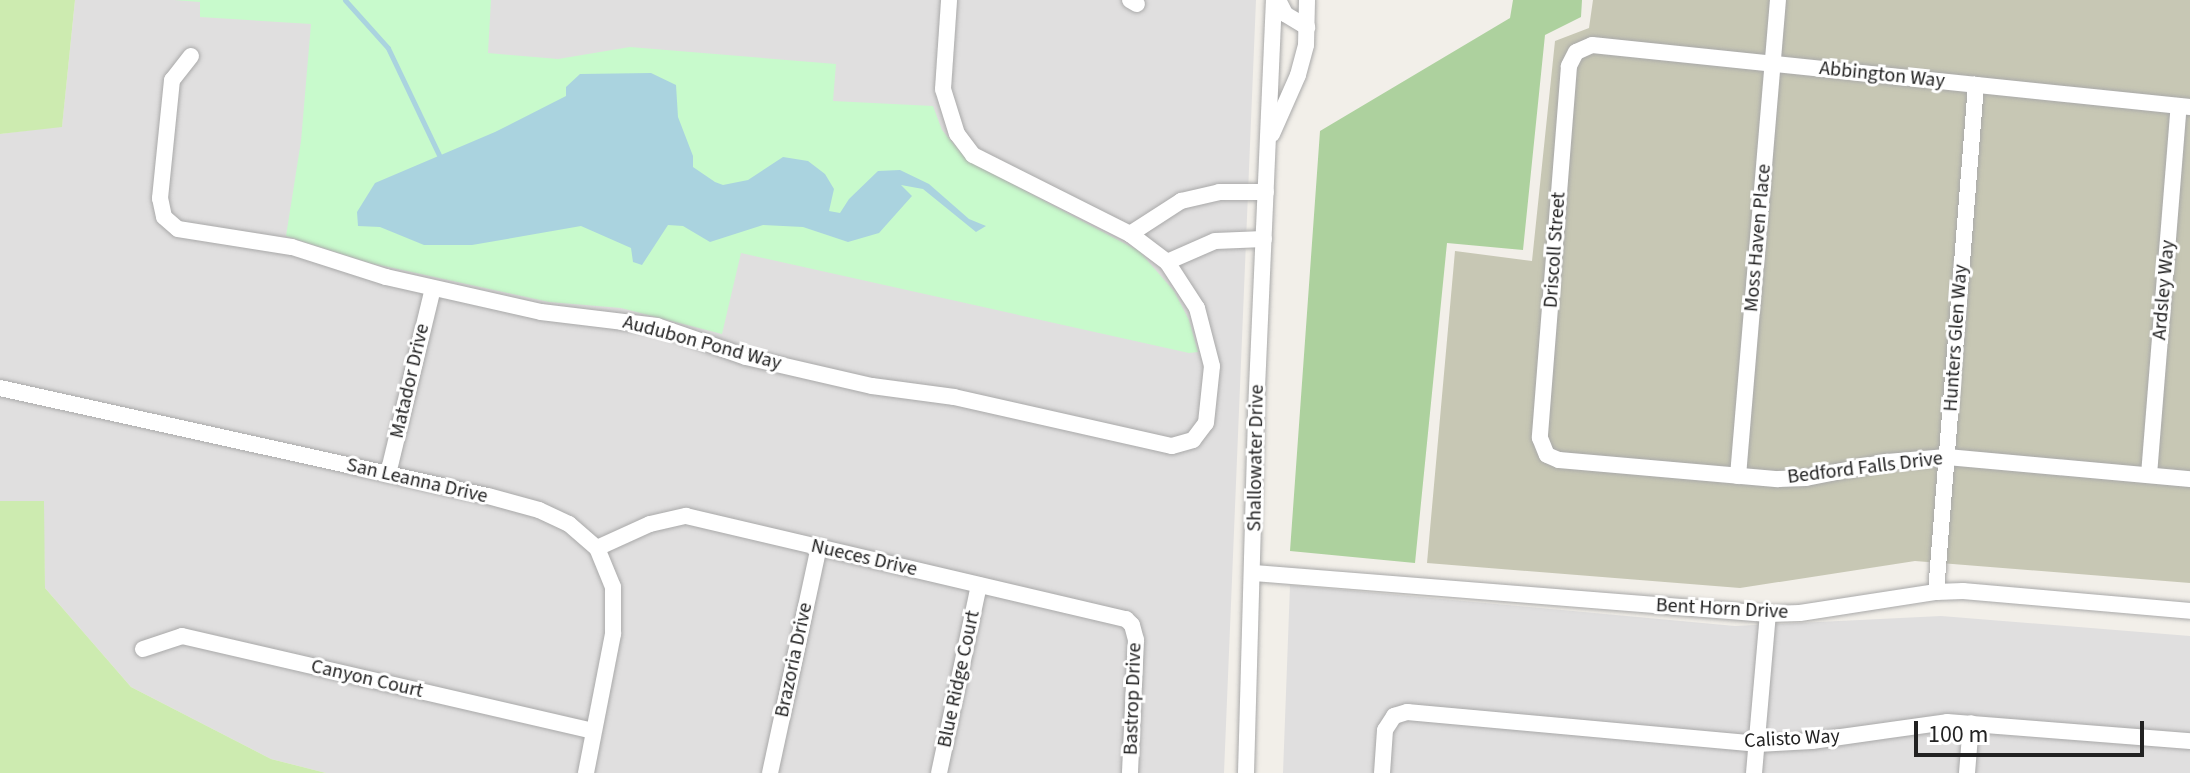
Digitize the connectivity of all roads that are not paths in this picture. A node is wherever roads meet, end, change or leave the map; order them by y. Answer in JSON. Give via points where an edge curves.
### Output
{"nodes":[{"id":1,"x":949,"y":0,"type":"edge"},
{"id":2,"x":1276,"y":0,"type":"edge"},
{"id":3,"x":1307,"y":0,"type":"edge"},
{"id":4,"x":1778,"y":0,"type":"edge"},
{"id":5,"x":1307,"y":27,"type":"junction"},
{"id":6,"x":1576,"y":52,"type":"joint"},
{"id":7,"x":191,"y":56,"type":"dead end"},
{"id":8,"x":1773,"y":63,"type":"junction"},
{"id":9,"x":1976,"y":85,"type":"junction"},
{"id":10,"x":2184,"y":106,"type":"edge"},
{"id":11,"x":1268,"y":143,"type":"junction"},
{"id":12,"x":1266,"y":192,"type":"junction"},
{"id":13,"x":1130,"y":234,"type":"junction"},
{"id":14,"x":1264,"y":239,"type":"junction"},
{"id":15,"x":1167,"y":262,"type":"junction"},
{"id":16,"x":433,"y":288,"type":"junction"},
{"id":17,"x":0,"y":388,"type":"edge"},
{"id":18,"x":1543,"y":449,"type":"joint"},
{"id":19,"x":1947,"y":457,"type":"junction"},
{"id":20,"x":388,"y":474,"type":"junction"},
{"id":21,"x":2149,"y":475,"type":"junction"},
{"id":22,"x":1738,"y":476,"type":"junction"},
{"id":23,"x":2190,"y":479,"type":"edge"},
{"id":24,"x":819,"y":547,"type":"junction"},
{"id":25,"x":597,"y":548,"type":"junction"},
{"id":26,"x":1254,"y":573,"type":"junction"},
{"id":27,"x":979,"y":585,"type":"junction"},
{"id":28,"x":1936,"y":592,"type":"junction"},
{"id":29,"x":2190,"y":611,"type":"edge"},
{"id":30,"x":1768,"y":614,"type":"junction"},
{"id":31,"x":1132,"y":625,"type":"joint"},
{"id":32,"x":143,"y":649,"type":"dead end"},
{"id":33,"x":1971,"y":723,"type":"junction"},
{"id":34,"x":592,"y":731,"type":"junction"},
{"id":35,"x":2190,"y":741,"type":"edge"},
{"id":36,"x":1757,"y":744,"type":"junction"},
{"id":37,"x":586,"y":773,"type":"edge"},
{"id":38,"x":770,"y":773,"type":"edge"},
{"id":39,"x":939,"y":773,"type":"edge"},
{"id":40,"x":1130,"y":773,"type":"edge"},
{"id":41,"x":1246,"y":773,"type":"edge"},
{"id":42,"x":1382,"y":773,"type":"edge"},
{"id":43,"x":1754,"y":773,"type":"edge"},
{"id":44,"x":1967,"y":773,"type":"edge"}],
"edges":[{"from":1,"to":13,"type":"street","via":[[943,89],[957,134],[973,155]]},
{"from":2,"to":5,"type":"street","via":[[1285,14]]},
{"from":2,"to":11,"type":"street","name":"Shallowater Drive"},
{"from":3,"to":5,"type":"street","name":"Shallowater Drive"},
{"from":4,"to":8,"type":"street","name":"Moss Haven Place"},
{"from":5,"to":11,"type":"street","name":"Shallowater Drive","via":[[1298,75]]},
{"from":6,"to":8,"type":"street","name":"Abbington Way","via":[[1592,45]]},
{"from":6,"to":18,"type":"street","name":"Driscoll Street","via":[[1569,66]]},
{"from":7,"to":16,"type":"street","name":"Audubon Pond Way","via":[[172,80],[160,198],[164,217],[178,229],[292,247]]},
{"from":8,"to":9,"type":"street","name":"Abbington Way"},
{"from":8,"to":22,"type":"street","name":"Moss Haven Place"},
{"from":9,"to":10,"type":"street","name":"Abbington Way"},
{"from":9,"to":19,"type":"street","name":"Hunters Glen Way"},
{"from":10,"to":21,"type":"street","name":"Ardsley Way"},
{"from":11,"to":12,"type":"street","name":"Shallowater Drive"},
{"from":12,"to":13,"type":"street","via":[[1219,192],[1181,201]]},
{"from":12,"to":14,"type":"street","name":"Shallowater Drive"},
{"from":13,"to":15,"type":"street"},
{"from":14,"to":15,"type":"street","via":[[1215,241]]},
{"from":14,"to":26,"type":"street","name":"Shallowater Drive"},
{"from":15,"to":16,"type":"street","name":"Audubon Pond Way","via":[[1197,308],[1212,366],[1206,423],[1197,437],[1172,446],[784,366],[630,320],[541,312]]},
{"from":16,"to":20,"type":"street","name":"Matador Drive"},
{"from":17,"to":20,"type":"street","name":"San Leanna Drive"},
{"from":18,"to":22,"type":"street","name":"Bedford Falls Drive","via":[[1559,460]]},
{"from":19,"to":21,"type":"street","name":"Bedford Falls Drive"},
{"from":19,"to":22,"type":"street","name":"Bedford Falls Drive","via":[[1806,478]]},
{"from":19,"to":28,"type":"street","name":"Hunters Glen Way"},
{"from":20,"to":25,"type":"street","name":"San Leanna Drive","via":[[539,510],[569,524]]},
{"from":21,"to":23,"type":"street","name":"Bedford Falls Drive"},
{"from":24,"to":25,"type":"street","name":"Nueces Drive","via":[[686,516],[650,524]]},
{"from":24,"to":27,"type":"street","name":"Nueces Drive"},
{"from":24,"to":38,"type":"street","name":"Brazoria Drive"},
{"from":25,"to":34,"type":"street","name":"San Leanna Drive","via":[[613,587],[613,634]]},
{"from":26,"to":30,"type":"street","name":"Bent Horn Drive"},
{"from":26,"to":41,"type":"street","name":"Shallowater Drive"},
{"from":27,"to":31,"type":"street","name":"Nueces Drive","via":[[1126,619]]},
{"from":27,"to":39,"type":"street","name":"Blue Ridge Court"},
{"from":28,"to":29,"type":"street","name":"Bent Horn Drive"},
{"from":28,"to":30,"type":"street","name":"Bent Horn Drive"},
{"from":30,"to":36,"type":"street"},
{"from":31,"to":40,"type":"street","name":"Bastrop Drive","via":[[1136,640]]},
{"from":32,"to":34,"type":"street","name":"Canyon Court","via":[[182,636]]},
{"from":33,"to":35,"type":"street","name":"Calisto Way"},
{"from":33,"to":36,"type":"street","name":"Calisto Way","via":[[1927,723],[1855,736]]},
{"from":33,"to":44,"type":"street"},
{"from":34,"to":37,"type":"street","name":"San Leanna Drive"},
{"from":36,"to":42,"type":"street","name":"Calisto Way","via":[[1407,712],[1394,716],[1385,730]]},
{"from":36,"to":43,"type":"street"}]}
